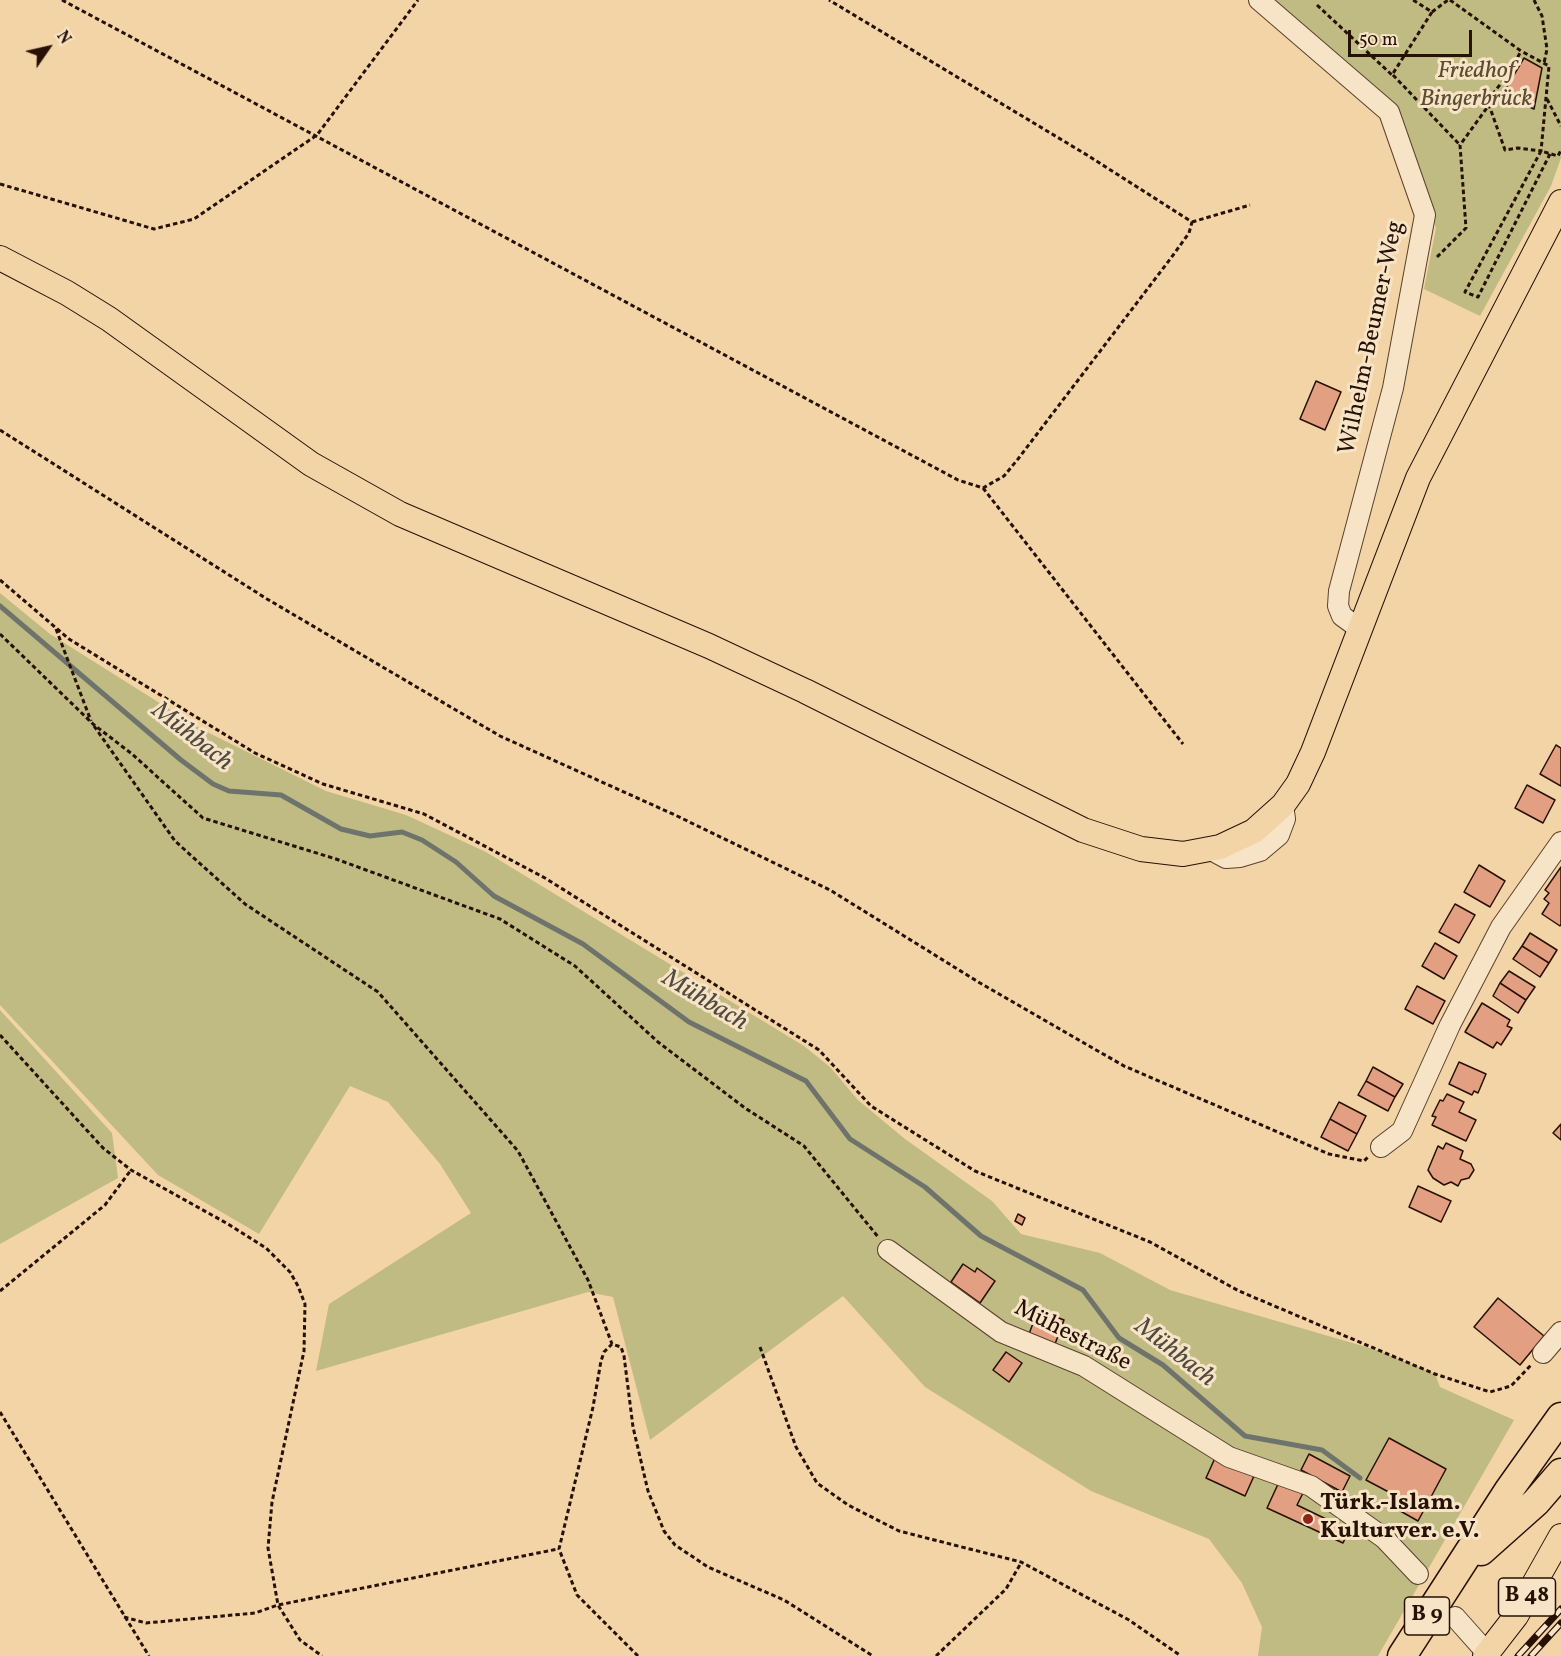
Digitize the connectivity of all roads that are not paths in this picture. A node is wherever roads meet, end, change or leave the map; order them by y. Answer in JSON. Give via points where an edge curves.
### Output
{"nodes":[{"id":1,"x":1259,"y":0,"type":"edge"},
{"id":2,"x":1561,"y":202,"type":"edge"},
{"id":3,"x":0,"y":258,"type":"edge"},
{"id":4,"x":1360,"y":629,"type":"junction"},
{"id":5,"x":1561,"y":842,"type":"edge"},
{"id":6,"x":1381,"y":1147,"type":"road end"},
{"id":7,"x":888,"y":1250,"type":"road end"},
{"id":8,"x":1561,"y":1332,"type":"edge"},
{"id":9,"x":1543,"y":1353,"type":"road end"},
{"id":10,"x":1561,"y":1417,"type":"edge"},
{"id":11,"x":1561,"y":1473,"type":"edge"},
{"id":12,"x":1561,"y":1536,"type":"edge"},
{"id":13,"x":1418,"y":1574,"type":"dead end"},
{"id":14,"x":1453,"y":1577,"type":"junction"},
{"id":15,"x":1455,"y":1617,"type":"dead end"},
{"id":16,"x":1486,"y":1655,"type":"edge"},
{"id":17,"x":1402,"y":1656,"type":"edge"}],
"edges":[{"from":1,"to":4,"type":"street","name":"Wilhelm-Beumer-Weg","via":[[1389,112],[1425,215],[1393,388],[1339,591],[1342,616]]},
{"from":2,"to":4,"type":"main road","via":[[1427,458]]},
{"from":3,"to":4,"type":"main road","via":[[101,314],[311,464],[400,514],[730,656],[1083,830],[1155,852],[1211,850],[1254,831],[1283,805],[1306,769]]},
{"from":5,"to":6,"type":"street","via":[[1501,927],[1450,1025],[1402,1131]]},
{"from":7,"to":13,"type":"street","name":"Mühestraße","via":[[1001,1332],[1084,1366],[1229,1458],[1311,1486],[1384,1538]]},
{"from":8,"to":9,"type":"street"},
{"from":10,"to":14,"type":"highway","number":"B 9"},
{"from":11,"to":14,"type":"highway","via":[[1536,1502]]},
{"from":12,"to":16,"type":"main road","number":"B 48","via":[[1516,1616]]},
{"from":14,"to":17,"type":"highway","number":"B 9"},
{"from":15,"to":16,"type":"street"}]}
